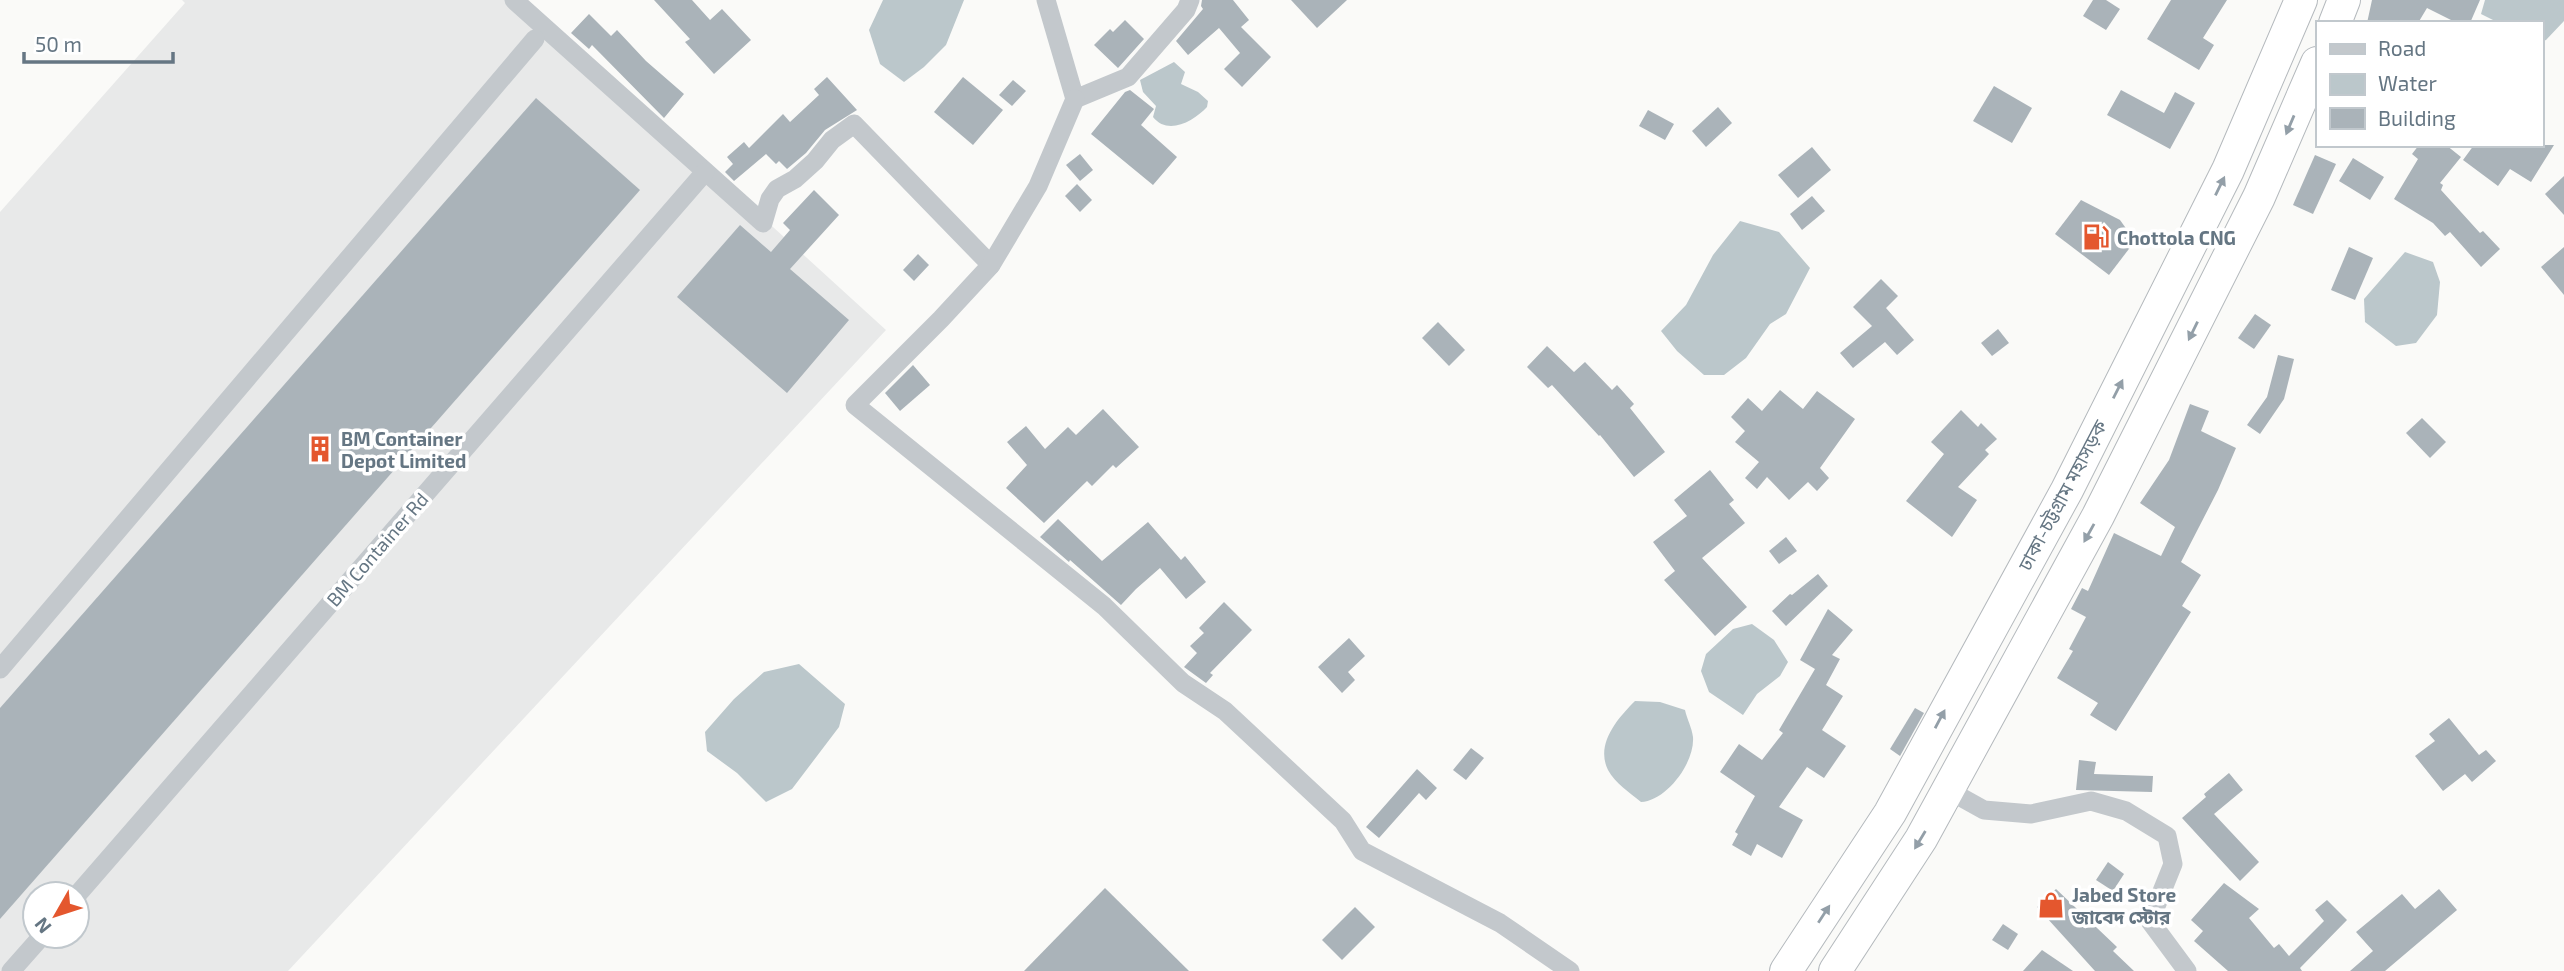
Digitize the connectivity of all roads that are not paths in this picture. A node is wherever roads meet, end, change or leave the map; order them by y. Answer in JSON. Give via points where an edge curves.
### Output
{"nodes":[{"id":1,"x":514,"y":0,"type":"edge"},
{"id":2,"x":1046,"y":0,"type":"edge"},
{"id":3,"x":1190,"y":0,"type":"edge"},
{"id":4,"x":2301,"y":0,"type":"edge"},
{"id":5,"x":2344,"y":0,"type":"edge"},
{"id":6,"x":2335,"y":21,"type":"edge"},
{"id":7,"x":535,"y":38,"type":"dead end"},
{"id":8,"x":2316,"y":65,"type":"edge"},
{"id":9,"x":1075,"y":99,"type":"junction"},
{"id":10,"x":705,"y":172,"type":"junction"},
{"id":11,"x":991,"y":265,"type":"junction"},
{"id":12,"x":0,"y":669,"type":"edge"},
{"id":13,"x":1948,"y":790,"type":"junction"},
{"id":14,"x":90,"y":880,"type":"edge"},
{"id":15,"x":30,"y":950,"type":"edge"},
{"id":16,"x":11,"y":971,"type":"edge"},
{"id":17,"x":1570,"y":971,"type":"edge"},
{"id":18,"x":1786,"y":971,"type":"edge"},
{"id":19,"x":1835,"y":971,"type":"edge"},
{"id":20,"x":2187,"y":971,"type":"edge"}],
"edges":[{"from":1,"to":10,"type":"street"},
{"from":2,"to":9,"type":"street"},
{"from":3,"to":9,"type":"street","via":[[1128,77]]},
{"from":18,"to":4,"type":"highway","name":"ঢাকা-চট্টগ্রাম মহাসড়ক","one_way":true,"via":[[1890,813],[2067,490],[2228,170]]},
{"from":5,"to":6,"type":"highway"},
{"from":7,"to":12,"type":"street"},
{"from":8,"to":13,"type":"highway","name":"ঢাকা-চট্টগ্রাম মহাসড়ক","one_way":true,"via":[[2259,197],[2180,356]]},
{"from":9,"to":11,"type":"street","via":[[1038,186]]},
{"from":10,"to":11,"type":"street","via":[[763,223],[777,189],[795,179],[854,124]]},
{"from":10,"to":14,"type":"street","name":"BM Container Rd"},
{"from":11,"to":17,"type":"street","via":[[855,405],[1104,606],[1183,683],[1225,711],[1343,821],[1362,851],[1500,923]]},
{"from":13,"to":19,"type":"highway","name":"ঢাকা-চট্টগ্রাম মহাসড়ক","one_way":true},
{"from":13,"to":20,"type":"street","via":[[1984,810],[2031,814],[2091,801],[2126,811],[2167,836],[2173,864],[2150,921]]},
{"from":15,"to":16,"type":"street"}]}
